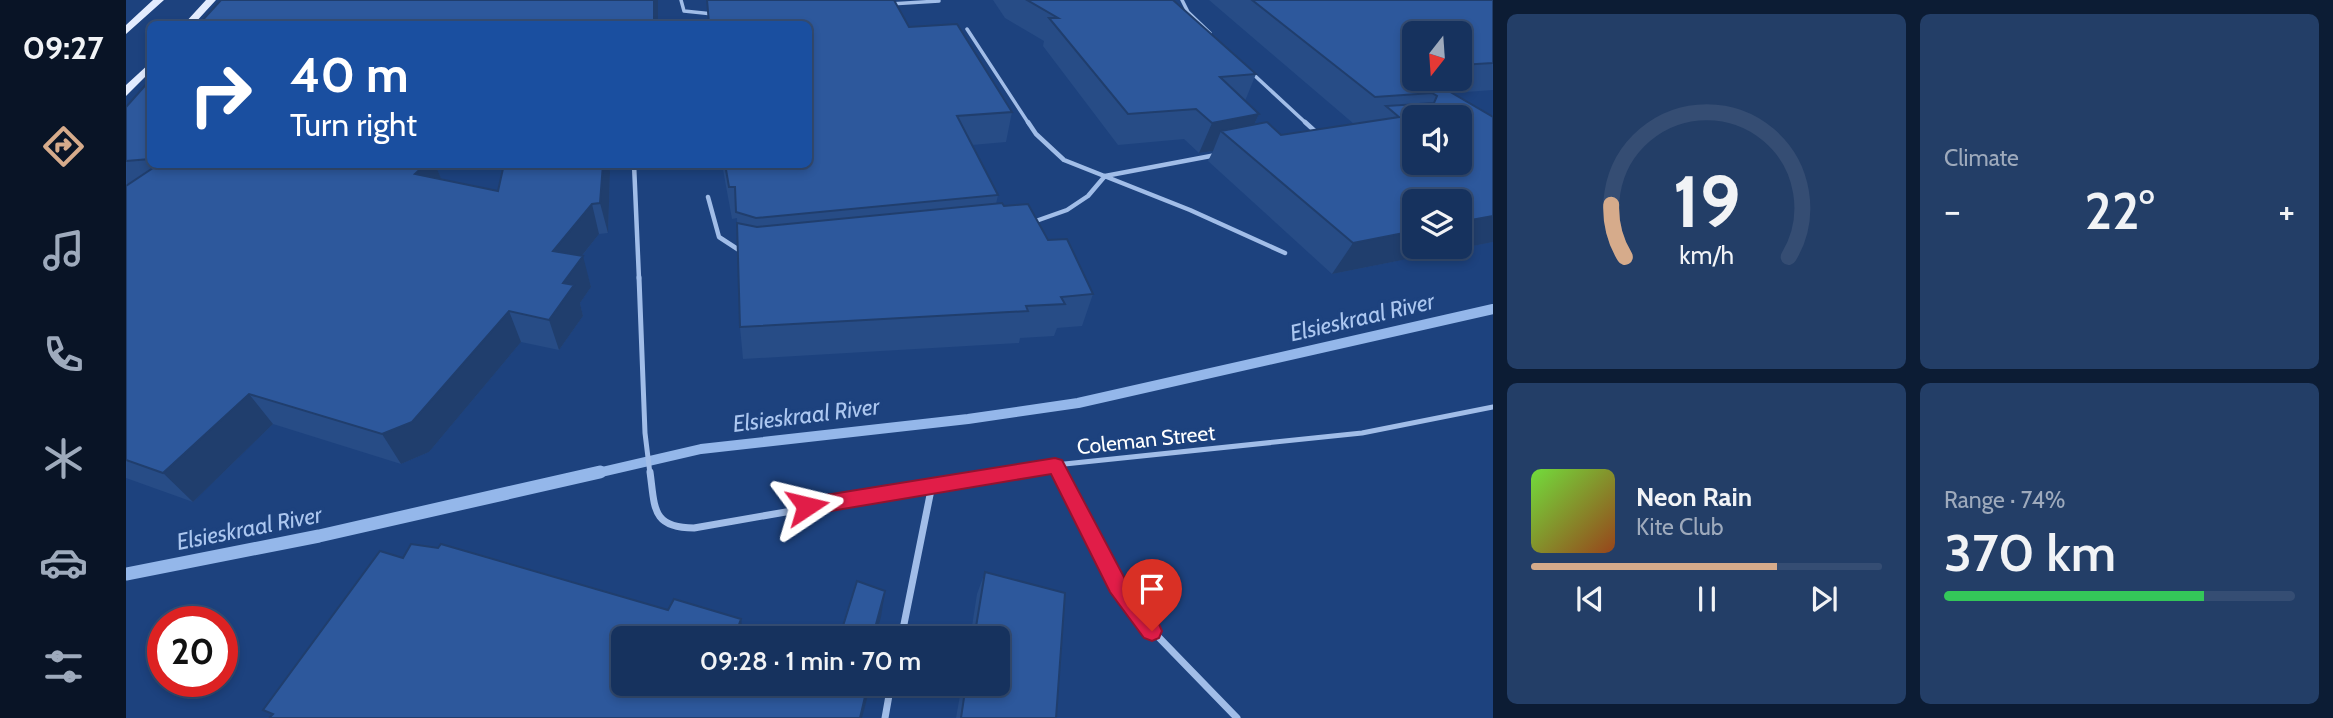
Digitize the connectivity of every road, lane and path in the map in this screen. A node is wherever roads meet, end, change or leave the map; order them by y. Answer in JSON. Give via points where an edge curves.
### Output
{"nodes":[{"id":1,"x":159,"y":0,"type":"edge"},
{"id":2,"x":211,"y":0,"type":"edge"},
{"id":3,"x":681,"y":0,"type":"edge"},
{"id":4,"x":1182,"y":0,"type":"edge"},
{"id":5,"x":939,"y":1,"type":"edge"},
{"id":6,"x":886,"y":4,"type":"edge"},
{"id":7,"x":726,"y":13,"type":"edge"},
{"id":8,"x":192,"y":21,"type":"edge"},
{"id":9,"x":967,"y":29,"type":"dead end"},
{"id":10,"x":126,"y":32,"type":"edge"},
{"id":11,"x":1211,"y":34,"type":"edge"},
{"id":12,"x":147,"y":69,"type":"edge"},
{"id":13,"x":1249,"y":70,"type":"edge"},
{"id":14,"x":126,"y":92,"type":"edge"},
{"id":15,"x":1306,"y":138,"type":"edge"},
{"id":16,"x":1227,"y":153,"type":"edge"},
{"id":17,"x":634,"y":168,"type":"edge"},
{"id":18,"x":1105,"y":176,"type":"junction"},
{"id":19,"x":708,"y":197,"type":"dead end"},
{"id":20,"x":1021,"y":225,"type":"edge"},
{"id":21,"x":751,"y":253,"type":"edge"},
{"id":22,"x":1285,"y":253,"type":"dead end"},
{"id":23,"x":1493,"y":407,"type":"edge"},
{"id":24,"x":1055,"y":465,"type":"junction"},
{"id":25,"x":932,"y":485,"type":"junction"},
{"id":26,"x":904,"y":626,"type":"edge"},
{"id":27,"x":889,"y":696,"type":"edge"},
{"id":28,"x":885,"y":718,"type":"edge"},
{"id":29,"x":1237,"y":718,"type":"edge"}],
"edges":[{"from":1,"to":10,"type":"main road"},
{"from":2,"to":8,"type":"main road"},
{"from":3,"to":7,"type":"lane","via":[[684,11],[691,14]]},
{"from":4,"to":11,"type":"lane"},
{"from":5,"to":6,"type":"lane"},
{"from":9,"to":18,"type":"lane","via":[[1049,148],[1064,160]]},
{"from":12,"to":14,"type":"main road"},
{"from":13,"to":15,"type":"lane","via":[[1320,135]]},
{"from":16,"to":18,"type":"lane"},
{"from":17,"to":25,"type":"lane","name":"Coleman Street","via":[[645,433],[658,519],[665,525],[686,528]]},
{"from":18,"to":20,"type":"lane","via":[[1088,196],[1067,210]]},
{"from":18,"to":22,"type":"lane"},
{"from":19,"to":21,"type":"lane","via":[[721,242]]},
{"from":23,"to":24,"type":"lane","name":"Coleman Street","via":[[1362,433]]},
{"from":24,"to":25,"type":"lane","name":"Coleman Street"},
{"from":24,"to":29,"type":"lane","via":[[1117,586],[1140,618]]},
{"from":25,"to":26,"type":"lane"},
{"from":27,"to":28,"type":"lane"}]}
